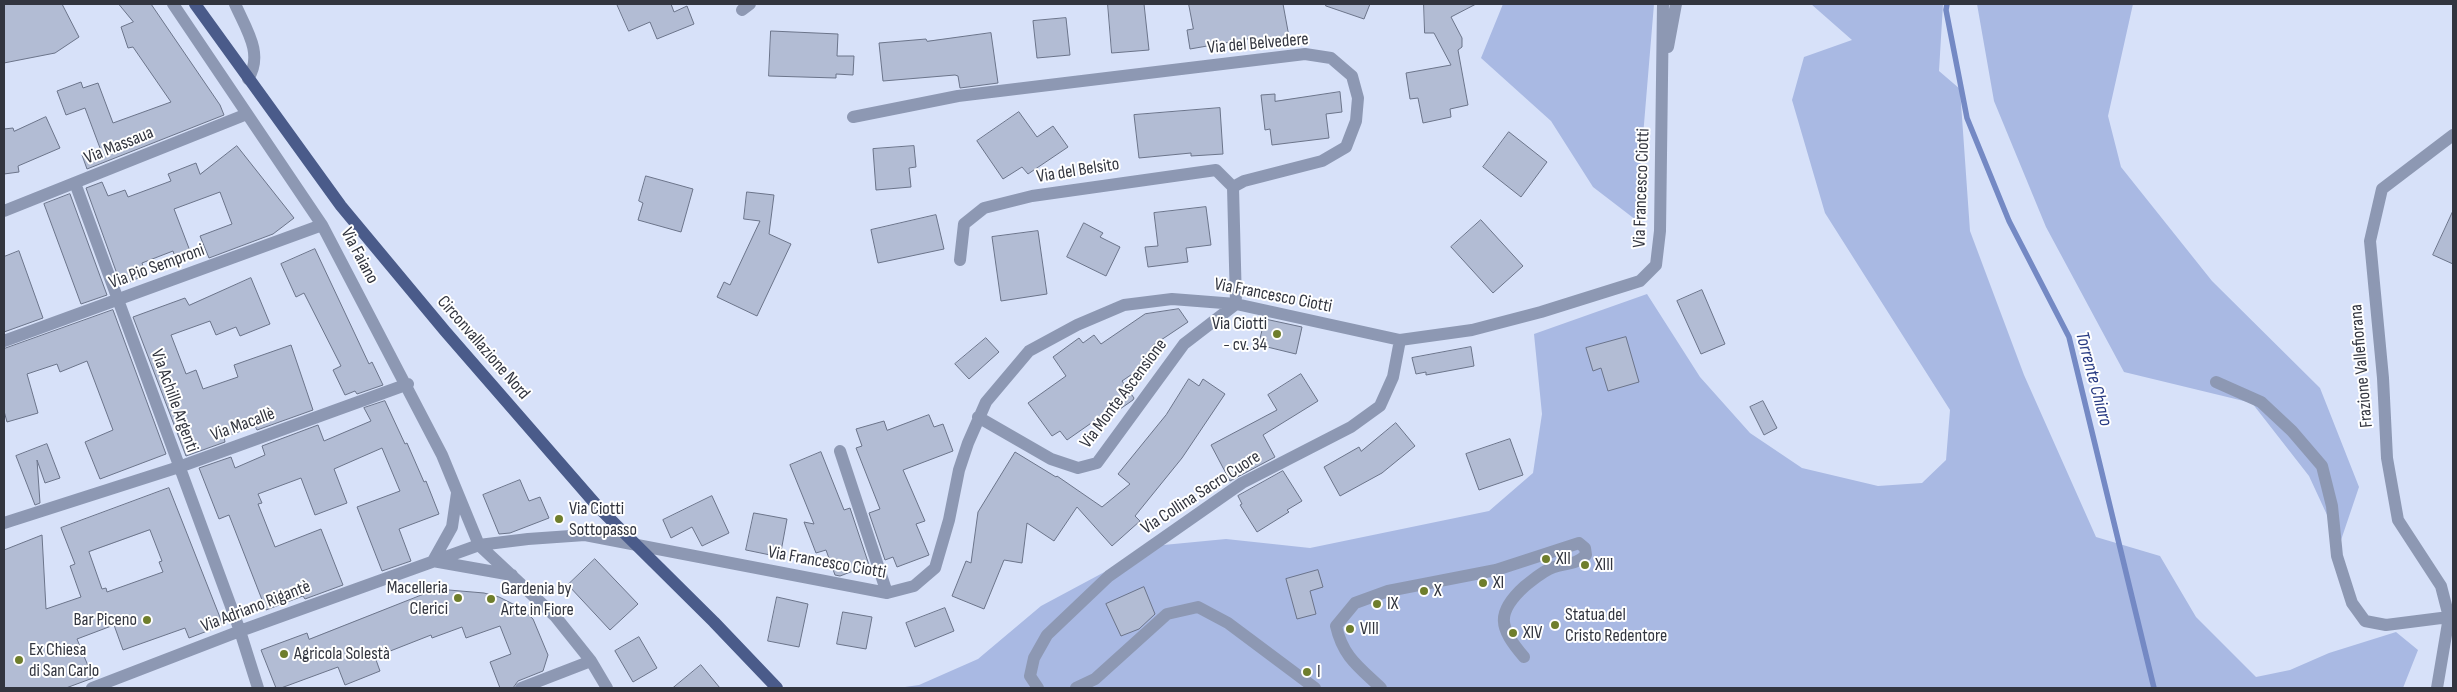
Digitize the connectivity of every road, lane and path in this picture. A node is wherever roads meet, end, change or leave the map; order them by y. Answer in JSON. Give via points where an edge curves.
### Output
{"nodes":[{"id":1,"x":173,"y":4,"type":"edge"},
{"id":2,"x":195,"y":4,"type":"edge"},
{"id":3,"x":235,"y":4,"type":"edge"},
{"id":4,"x":1663,"y":4,"type":"edge"},
{"id":5,"x":1676,"y":4,"type":"edge"},
{"id":6,"x":1662,"y":69,"type":"junction"},
{"id":7,"x":248,"y":79,"type":"junction"},
{"id":8,"x":247,"y":114,"type":"junction"},
{"id":9,"x":853,"y":117,"type":"dead end"},
{"id":10,"x":2453,"y":135,"type":"edge"},
{"id":11,"x":75,"y":183,"type":"junction"},
{"id":12,"x":1233,"y":187,"type":"junction"},
{"id":13,"x":4,"y":211,"type":"edge"},
{"id":14,"x":322,"y":225,"type":"junction"},
{"id":15,"x":960,"y":260,"type":"dead end"},
{"id":16,"x":118,"y":300,"type":"junction"},
{"id":17,"x":1236,"y":304,"type":"junction"},
{"id":18,"x":1400,"y":340,"type":"junction"},
{"id":19,"x":4,"y":341,"type":"edge"},
{"id":20,"x":2216,"y":382,"type":"dead end"},
{"id":21,"x":408,"y":384,"type":"junction"},
{"id":22,"x":978,"y":417,"type":"junction"},
{"id":23,"x":840,"y":452,"type":"dead end"},
{"id":24,"x":180,"y":467,"type":"junction"},
{"id":25,"x":458,"y":493,"type":"junction"},
{"id":26,"x":4,"y":523,"type":"edge"},
{"id":27,"x":479,"y":544,"type":"junction"},
{"id":28,"x":433,"y":561,"type":"junction"},
{"id":29,"x":512,"y":575,"type":"junction"},
{"id":30,"x":887,"y":593,"type":"junction"},
{"id":31,"x":2449,"y":617,"type":"junction"},
{"id":32,"x":240,"y":631,"type":"junction"},
{"id":33,"x":1524,"y":657,"type":"dead end"},
{"id":34,"x":591,"y":660,"type":"junction"},
{"id":35,"x":92,"y":688,"type":"edge"},
{"id":36,"x":258,"y":688,"type":"edge"},
{"id":37,"x":521,"y":688,"type":"edge"},
{"id":38,"x":607,"y":688,"type":"edge"},
{"id":39,"x":777,"y":688,"type":"edge"},
{"id":40,"x":1038,"y":688,"type":"edge"},
{"id":41,"x":1076,"y":688,"type":"edge"},
{"id":42,"x":1315,"y":688,"type":"edge"},
{"id":43,"x":1381,"y":688,"type":"edge"},
{"id":44,"x":2437,"y":688,"type":"edge"}],
"edges":[{"from":1,"to":8,"type":"street","name":"Via Faiano"},
{"from":2,"to":7,"type":"main road","name":"Circonvallazione Nord"},
{"from":3,"to":7,"type":"street","via":[[255,53],[255,69]]},
{"from":4,"to":6,"type":"street","name":"Via Francesco Ciotti"},
{"from":5,"to":6,"type":"street"},
{"from":6,"to":18,"type":"street","name":"Via Francesco Ciotti","via":[[1662,187],[1656,265],[1640,281],[1472,330]]},
{"from":7,"to":39,"type":"main road","name":"Circonvallazione Nord","bridge":true,"via":[[347,213],[445,332],[599,508]]},
{"from":8,"to":11,"type":"street","name":"Via Massaua"},
{"from":8,"to":14,"type":"street","name":"Via Faiano"},
{"from":9,"to":12,"type":"street","name":"Via del Belvedere","via":[[958,96],[1305,54],[1330,58],[1352,76],[1358,98],[1356,121],[1346,147],[1322,160],[1244,181]]},
{"from":10,"to":31,"type":"street","name":"Frazione Vallefiorana","via":[[2382,189],[2370,242],[2383,378],[2386,458],[2398,520],[2441,586]]},
{"from":11,"to":13,"type":"street","name":"Via Massaua"},
{"from":11,"to":16,"type":"street","name":"Via Achille Argenti"},
{"from":12,"to":15,"type":"street","name":"Via del Belsito","via":[[1216,170],[1032,196],[984,208],[964,224]]},
{"from":12,"to":17,"type":"street"},
{"from":14,"to":16,"type":"street","name":"Via Pio Semproni"},
{"from":14,"to":21,"type":"street","name":"Via Faiano"},
{"from":16,"to":19,"type":"street","name":"Via Pio Semproni"},
{"from":16,"to":24,"type":"street","name":"Via Achille Argenti"},
{"from":17,"to":18,"type":"street","name":"Via Francesco Ciotti"},
{"from":17,"to":22,"type":"street","name":"Via Francesco Ciotti","via":[[1172,299],[1124,304],[1029,351],[995,390]]},
{"from":17,"to":22,"type":"street","name":"Via Monte Ascensione","via":[[1184,344],[1097,463],[1078,468],[1051,459]]},
{"from":18,"to":40,"type":"street","name":"Via Collina Sacro Cuore","via":[[1394,377],[1380,406],[1351,427],[1242,483],[1109,576],[1047,635],[1034,658],[1030,676]]},
{"from":20,"to":31,"type":"street","via":[[2260,402],[2292,430],[2322,466],[2332,506],[2337,556],[2352,603],[2365,621],[2386,625]]},
{"from":21,"to":24,"type":"street","name":"Via Macallè"},
{"from":21,"to":25,"type":"street","name":"Via Faiano"},
{"from":22,"to":30,"type":"street","name":"Via Francesco Ciotti","via":[[959,470],[950,520],[935,568],[914,586]]},
{"from":23,"to":30,"type":"street"},
{"from":24,"to":26,"type":"street","name":"Via Macallè"},
{"from":24,"to":32,"type":"street","name":"Via Achille Argenti"},
{"from":25,"to":27,"type":"street","name":"Via Faiano"},
{"from":25,"to":28,"type":"street","via":[[452,527]]},
{"from":27,"to":28,"type":"street","name":"Via Adriano Rigantè"},
{"from":27,"to":29,"type":"street"},
{"from":27,"to":30,"type":"street","name":"Via Francesco Ciotti","via":[[585,535]]},
{"from":28,"to":29,"type":"street","name":"Via Adriano Rigantè"},
{"from":28,"to":32,"type":"street","name":"Via Adriano Rigantè"},
{"from":29,"to":34,"type":"street","via":[[555,616]]},
{"from":31,"to":44,"type":"street"},
{"from":32,"to":35,"type":"street","name":"Via Adriano Rigantè"},
{"from":32,"to":36,"type":"street","name":"Via Achille Argenti"},
{"from":33,"to":43,"type":"street","via":[[1504,626],[1509,602],[1542,573],[1555,566],[1580,561],[1586,555],[1585,548],[1579,543],[1496,570],[1388,591],[1355,603],[1336,626],[1340,644],[1353,662]]},
{"from":34,"to":37,"type":"street"},
{"from":34,"to":38,"type":"street"},
{"from":41,"to":42,"type":"street","via":[[1095,679],[1167,614],[1198,607],[1228,623]]}]}
